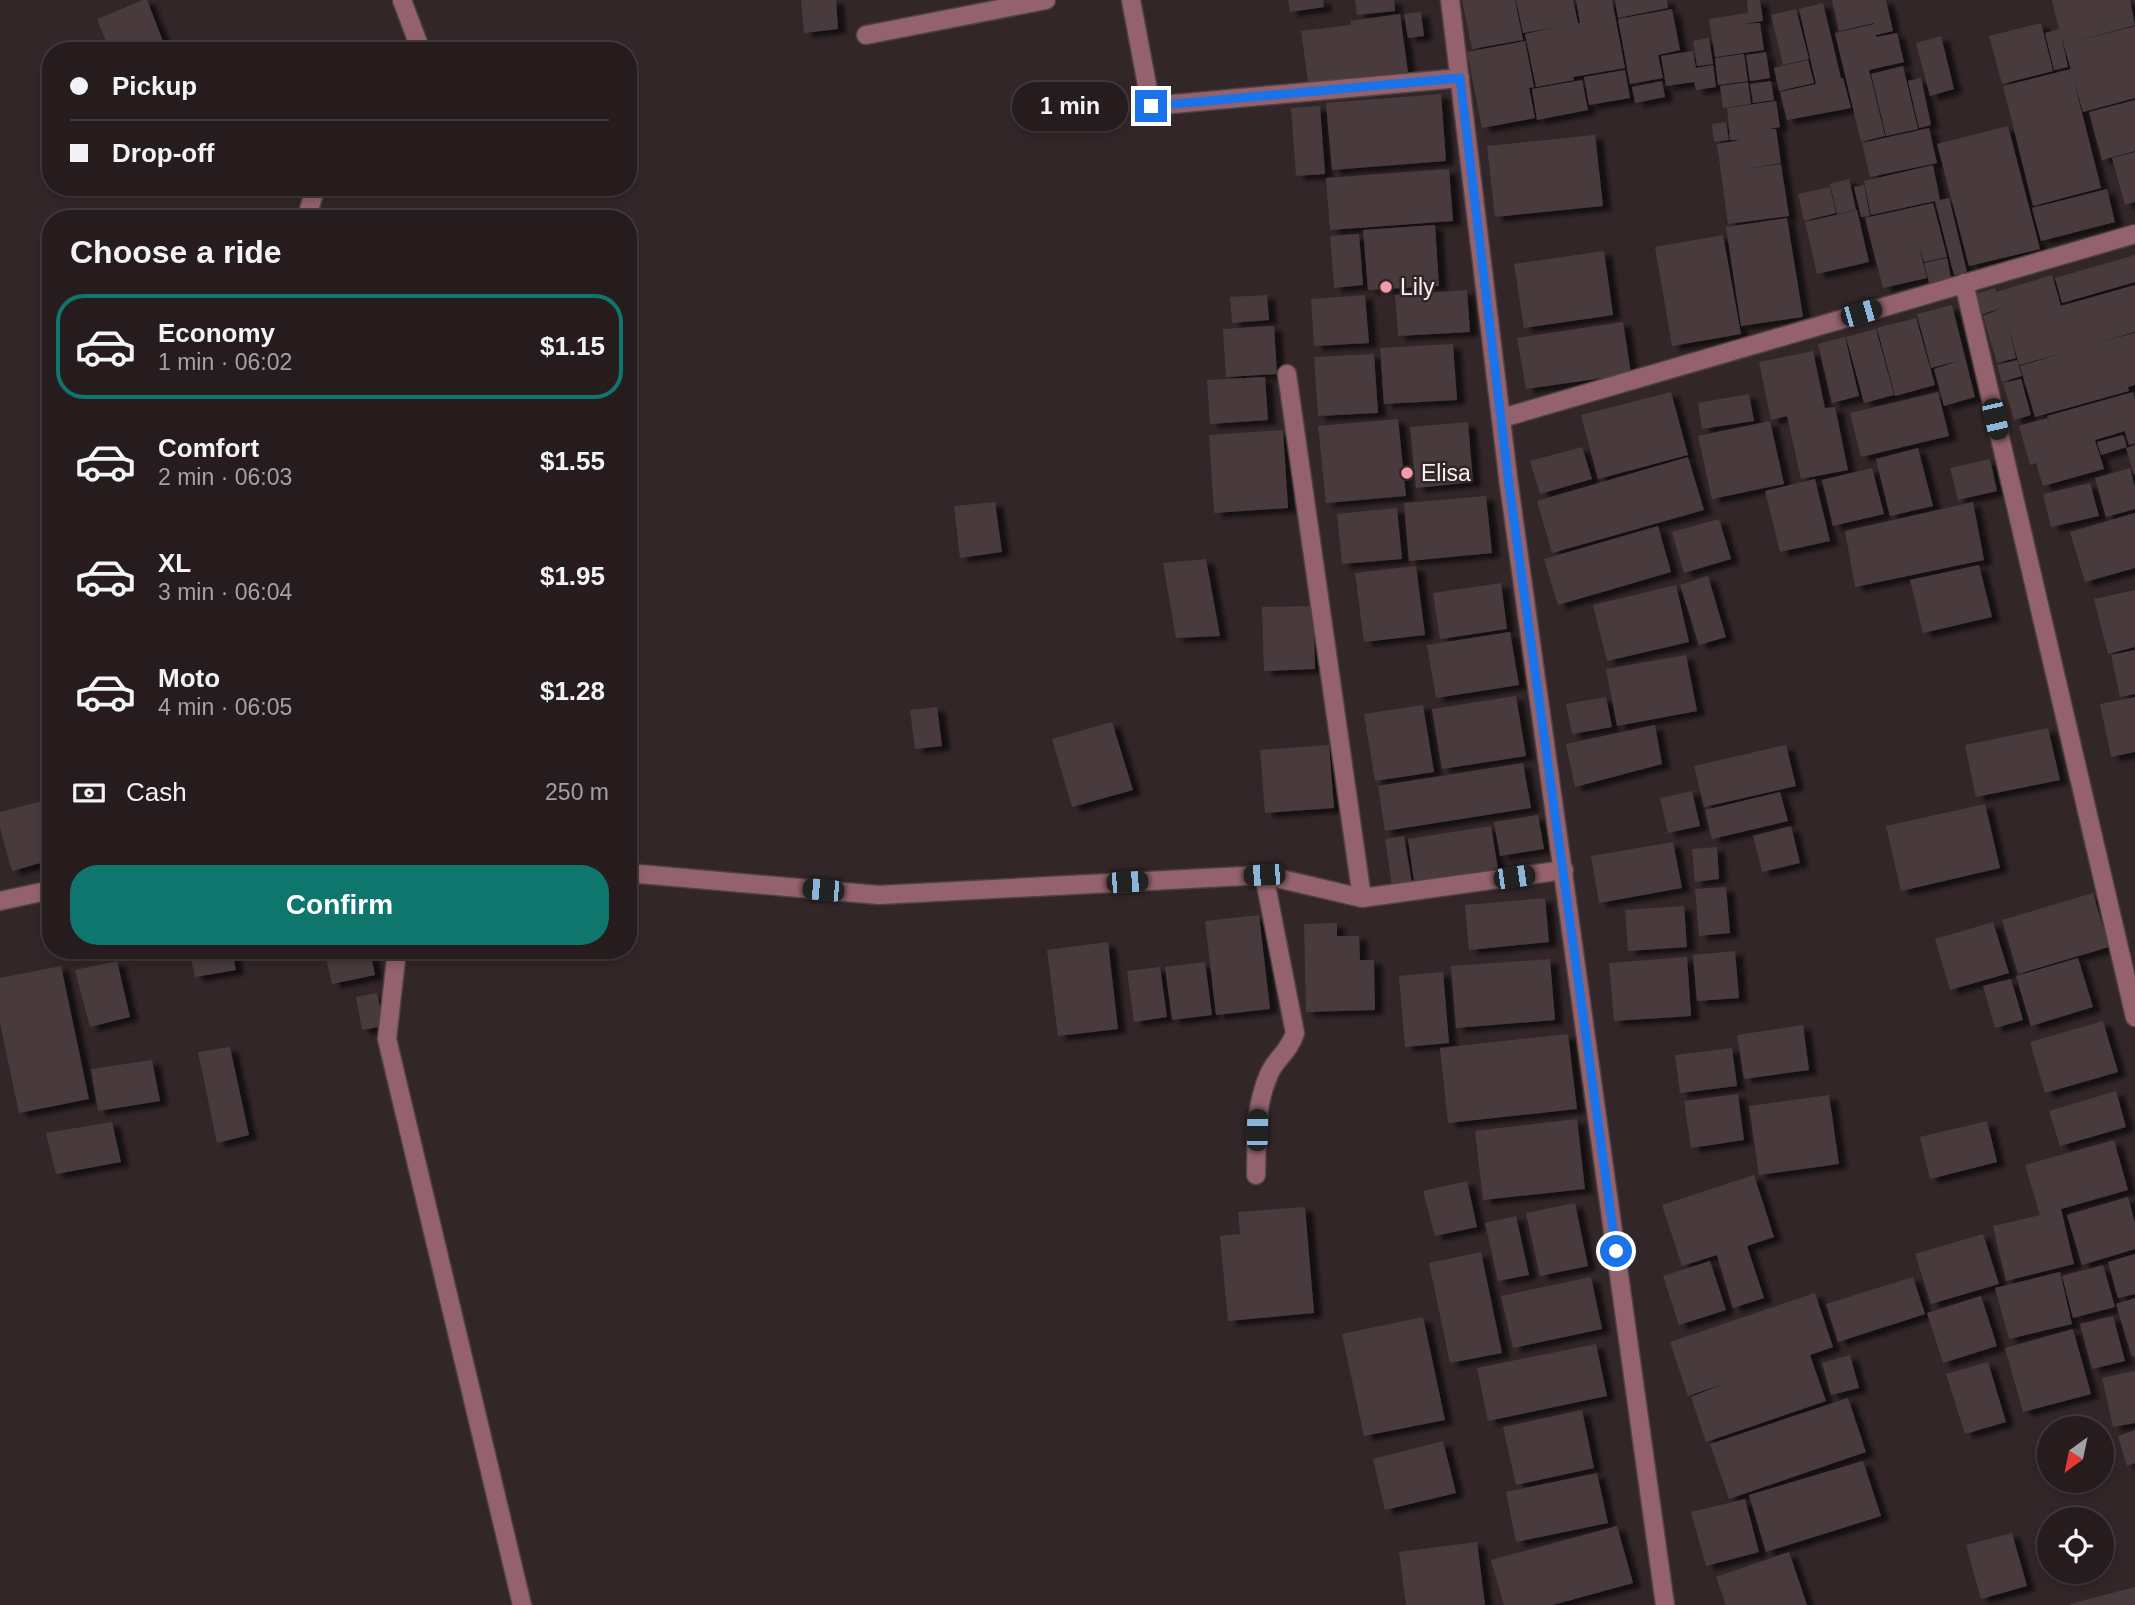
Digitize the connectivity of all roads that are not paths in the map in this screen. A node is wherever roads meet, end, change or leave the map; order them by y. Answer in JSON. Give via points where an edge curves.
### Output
{"nodes":[{"id":1,"x":402,"y":0,"type":"edge"},
{"id":2,"x":1046,"y":0,"type":"edge"},
{"id":3,"x":1131,"y":0,"type":"edge"},
{"id":4,"x":1450,"y":0,"type":"edge"},
{"id":5,"x":866,"y":34,"type":"dead end"},
{"id":6,"x":418,"y":42,"type":"edge"},
{"id":7,"x":1460,"y":78,"type":"junction"},
{"id":8,"x":2135,"y":234,"type":"edge"},
{"id":9,"x":1964,"y":283,"type":"junction"},
{"id":10,"x":1287,"y":373,"type":"dead end"},
{"id":11,"x":1502,"y":418,"type":"junction"},
{"id":12,"x":1564,"y":870,"type":"junction"},
{"id":13,"x":637,"y":874,"type":"edge"},
{"id":14,"x":1264,"y":875,"type":"junction"},
{"id":15,"x":42,"y":892,"type":"edge"},
{"id":16,"x":1362,"y":898,"type":"junction"},
{"id":17,"x":0,"y":901,"type":"edge"},
{"id":18,"x":396,"y":959,"type":"edge"},
{"id":19,"x":2135,"y":1017,"type":"edge"},
{"id":20,"x":1256,"y":1175,"type":"dead end"},
{"id":21,"x":522,"y":1605,"type":"edge"},
{"id":22,"x":1665,"y":1605,"type":"edge"}],
"edges":[{"from":1,"to":6,"type":"street"},
{"from":2,"to":5,"type":"street"},
{"from":3,"to":7,"type":"street","via":[[1151,106]]},
{"from":4,"to":7,"type":"street"},
{"from":7,"to":11,"type":"street"},
{"from":8,"to":9,"type":"street"},
{"from":9,"to":11,"type":"street"},
{"from":9,"to":19,"type":"street"},
{"from":10,"to":16,"type":"street"},
{"from":11,"to":12,"type":"street"},
{"from":12,"to":16,"type":"street"},
{"from":12,"to":22,"type":"street"},
{"from":13,"to":14,"type":"street","via":[[879,895]]},
{"from":14,"to":16,"type":"street"},
{"from":14,"to":20,"type":"street","via":[[1295,1033],[1290,1047],[1270,1071],[1257,1108]]},
{"from":15,"to":17,"type":"street"},
{"from":18,"to":21,"type":"street","via":[[387,1039]]}]}
